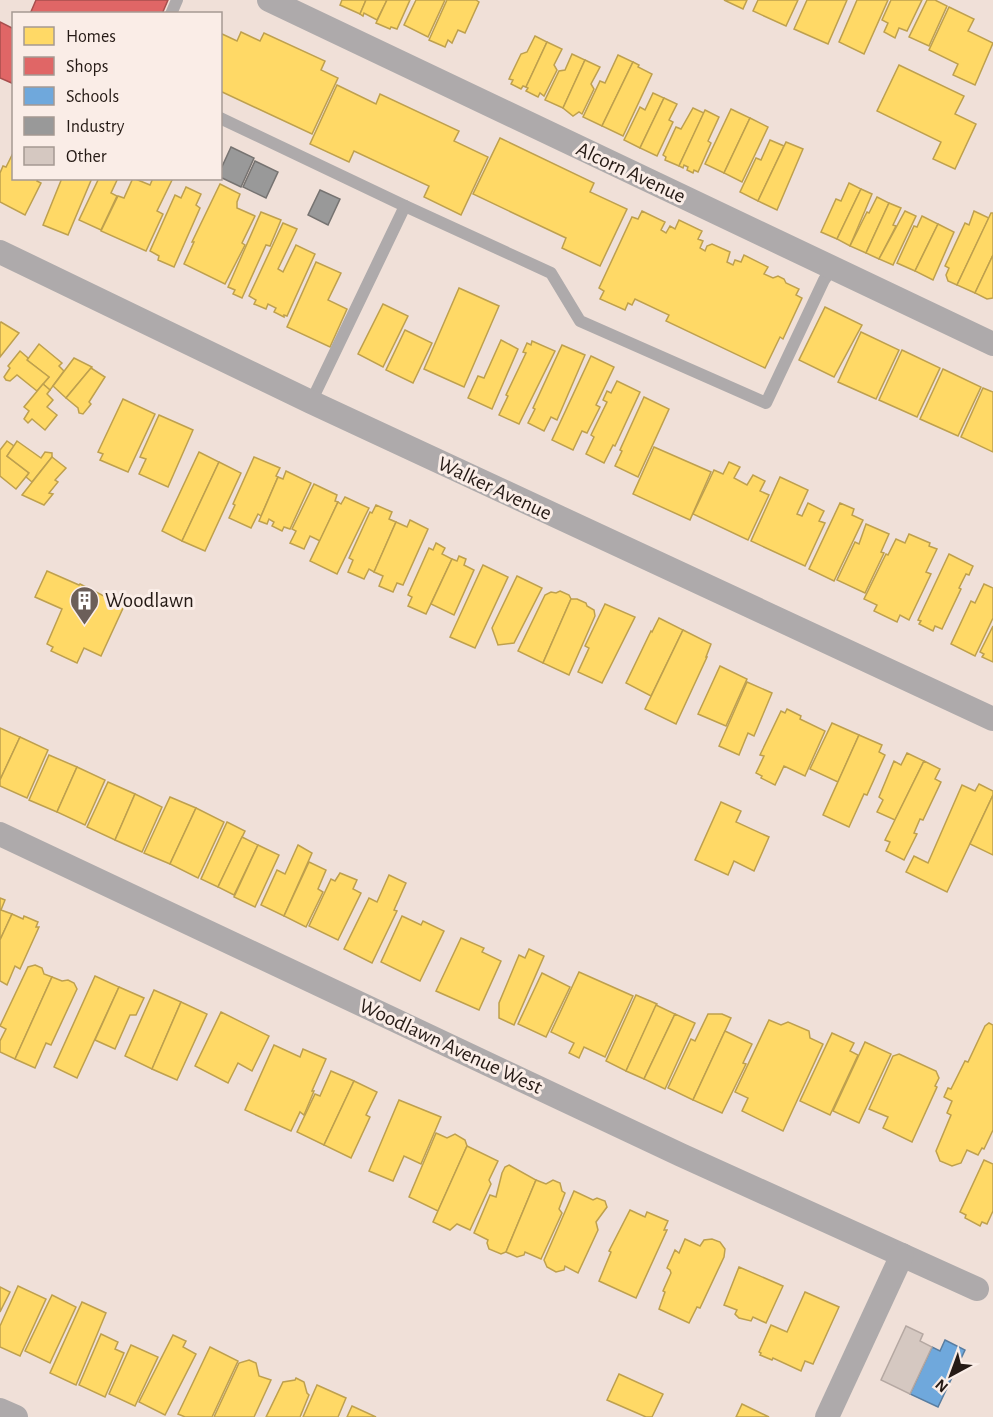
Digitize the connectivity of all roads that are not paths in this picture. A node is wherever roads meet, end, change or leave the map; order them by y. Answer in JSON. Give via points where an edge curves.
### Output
{"nodes":[{"id":1,"x":269,"y":0,"type":"edge"},
{"id":2,"x":222,"y":119,"type":"edge"},
{"id":3,"x":405,"y":206,"type":"junction"},
{"id":4,"x":0,"y":252,"type":"edge"},
{"id":5,"x":833,"y":267,"type":"junction"},
{"id":6,"x":993,"y":344,"type":"edge"},
{"id":7,"x":311,"y":402,"type":"junction"},
{"id":8,"x":993,"y":719,"type":"edge"},
{"id":9,"x":0,"y":834,"type":"edge"},
{"id":10,"x":902,"y":1255,"type":"junction"},
{"id":11,"x":977,"y":1289,"type":"dead end"},
{"id":12,"x":0,"y":1410,"type":"edge"},
{"id":13,"x":16,"y":1417,"type":"edge"},
{"id":14,"x":827,"y":1417,"type":"edge"}],
"edges":[{"from":1,"to":5,"type":"street","name":"Alcorn Avenue"},
{"from":2,"to":3,"type":"lane"},
{"from":3,"to":5,"type":"lane","via":[[551,273],[580,321],[766,403]]},
{"from":3,"to":7,"type":"lane"},
{"from":4,"to":7,"type":"street","name":"Walker Avenue"},
{"from":5,"to":6,"type":"street","name":"Alcorn Avenue"},
{"from":7,"to":8,"type":"street","name":"Walker Avenue"},
{"from":9,"to":10,"type":"street","name":"Woodlawn Avenue West"},
{"from":10,"to":11,"type":"street","name":"Woodlawn Avenue West"},
{"from":10,"to":14,"type":"street"},
{"from":12,"to":13,"type":"street"}]}
